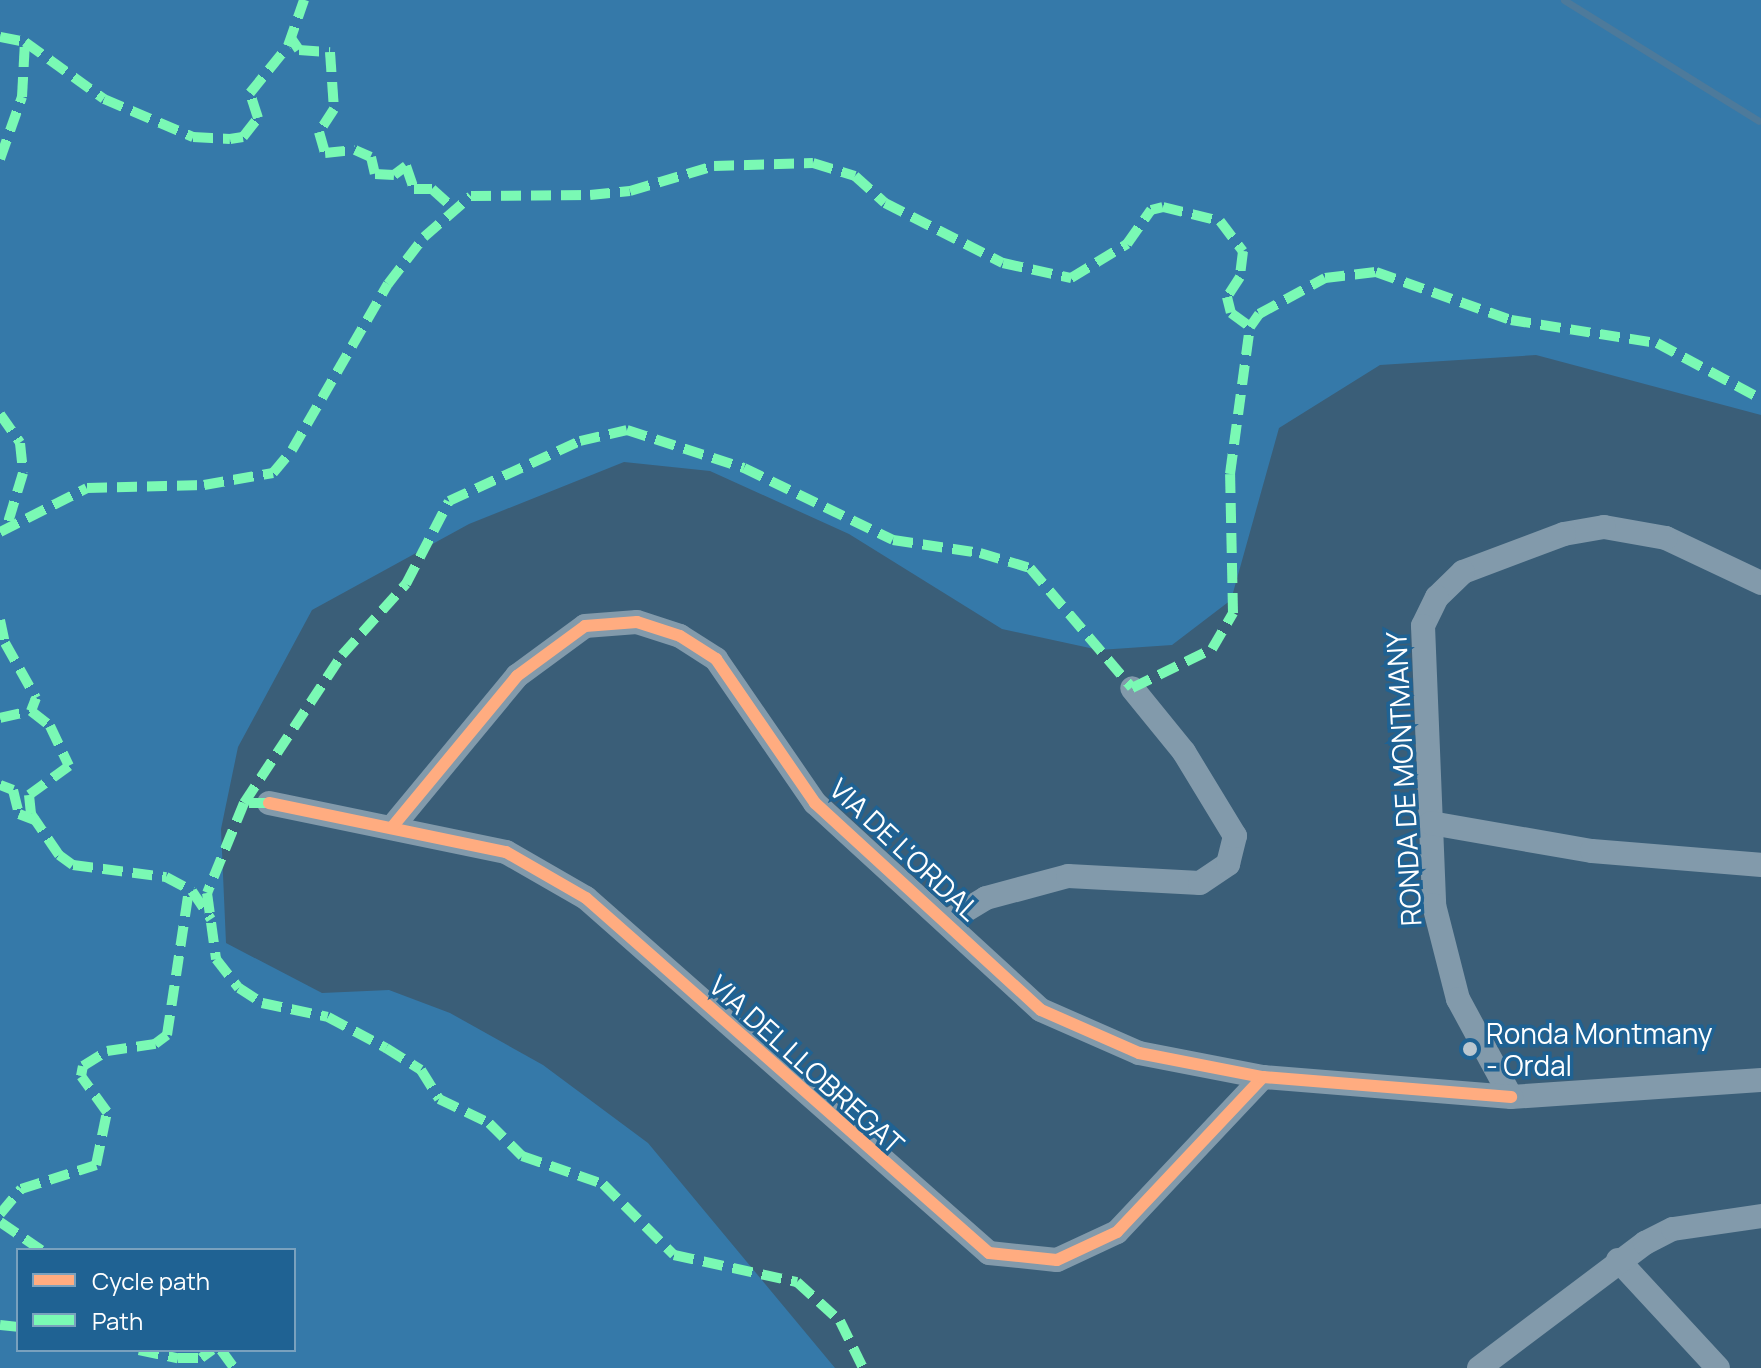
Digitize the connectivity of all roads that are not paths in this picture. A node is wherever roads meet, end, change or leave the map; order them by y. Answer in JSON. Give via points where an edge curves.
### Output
{"nodes":[{"id":1,"x":1761,"y":583,"type":"edge"},
{"id":2,"x":1132,"y":688,"type":"dead end"},
{"id":3,"x":269,"y":803,"type":"dead end"},
{"id":4,"x":1431,"y":823,"type":"junction"},
{"id":5,"x":393,"y":826,"type":"junction"},
{"id":6,"x":1761,"y":865,"type":"edge"},
{"id":7,"x":948,"y":921,"type":"junction"},
{"id":8,"x":1263,"y":1077,"type":"junction"},
{"id":9,"x":1761,"y":1080,"type":"edge"},
{"id":10,"x":1511,"y":1097,"type":"junction"},
{"id":11,"x":1761,"y":1216,"type":"edge"},
{"id":12,"x":1618,"y":1260,"type":"junction"},
{"id":13,"x":1479,"y":1368,"type":"edge"},
{"id":14,"x":1718,"y":1368,"type":"edge"}],
"edges":[{"from":1,"to":4,"type":"street","name":"RONDA DE MONTMANY","via":[[1666,538],[1604,527],[1564,534],[1463,572],[1437,597],[1423,626]]},
{"from":2,"to":7,"type":"street","via":[[1184,752],[1235,836],[1228,864],[1200,883],[1068,876],[986,898]]},
{"from":3,"to":5,"type":"street","name":"VIA DEL LLOBREGAT"},
{"from":4,"to":6,"type":"street","via":[[1592,851]]},
{"from":4,"to":10,"type":"street","name":"RONDA DE MONTMANY","via":[[1434,905],[1445,964]]},
{"from":5,"to":7,"type":"street","name":"VIA DE L'ORDAL","via":[[517,676],[585,626],[637,622],[680,636],[716,659],[815,803]]},
{"from":5,"to":8,"type":"street","name":"VIA DEL LLOBREGAT","via":[[506,852],[586,898],[989,1253],[1057,1260],[1117,1232]]},
{"from":7,"to":8,"type":"street","name":"VIA DE L'ORDAL","via":[[1041,1010],[1139,1053]]},
{"from":8,"to":10,"type":"street","name":"VIA DE L'ORDAL"},
{"from":9,"to":10,"type":"street"},
{"from":11,"to":12,"type":"street","via":[[1673,1229]]},
{"from":12,"to":13,"type":"street"},
{"from":12,"to":14,"type":"street"}]}
